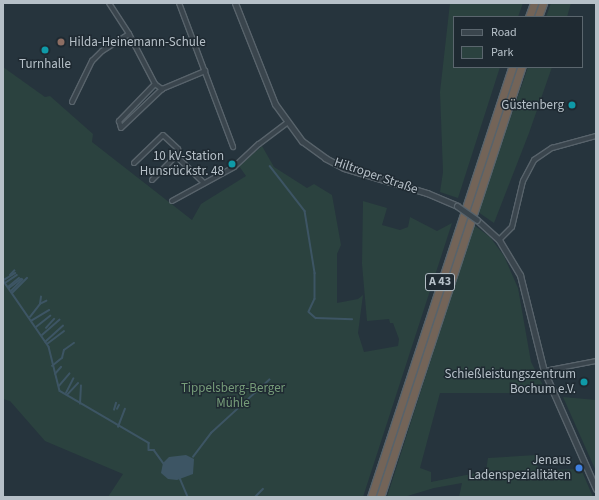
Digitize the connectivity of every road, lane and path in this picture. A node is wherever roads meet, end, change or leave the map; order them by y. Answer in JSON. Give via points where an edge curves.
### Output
{"nodes":[{"id":1,"x":109,"y":3,"type":"edge"},
{"id":2,"x":179,"y":3,"type":"edge"},
{"id":3,"x":235,"y":3,"type":"edge"},
{"id":4,"x":534,"y":3,"type":"edge"},
{"id":5,"x":543,"y":3,"type":"edge"},
{"id":6,"x":529,"y":16,"type":"edge"},
{"id":7,"x":538,"y":16,"type":"edge"},
{"id":8,"x":130,"y":34,"type":"junction"},
{"id":9,"x":512,"y":68,"type":"edge"},
{"id":10,"x":520,"y":68,"type":"edge"},
{"id":11,"x":205,"y":71,"type":"junction"},
{"id":12,"x":155,"y":84,"type":"junction"},
{"id":13,"x":162,"y":89,"type":"junction"},
{"id":14,"x":72,"y":102,"type":"dead end"},
{"id":15,"x":287,"y":123,"type":"junction"},
{"id":16,"x":596,"y":136,"type":"edge"},
{"id":17,"x":233,"y":147,"type":"dead end"},
{"id":18,"x":176,"y":156,"type":"junction"},
{"id":19,"x":134,"y":164,"type":"dead end"},
{"id":20,"x":152,"y":180,"type":"dead end"},
{"id":21,"x":204,"y":183,"type":"junction"},
{"id":22,"x":172,"y":200,"type":"dead end"},
{"id":23,"x":499,"y":240,"type":"junction"},
{"id":24,"x":596,"y":361,"type":"edge"},
{"id":25,"x":544,"y":371,"type":"junction"},
{"id":26,"x":596,"y":489,"type":"edge"},
{"id":27,"x":371,"y":497,"type":"edge"},
{"id":28,"x":380,"y":497,"type":"edge"}],
"edges":[{"from":1,"to":8,"type":"street"},
{"from":2,"to":11,"type":"street"},
{"from":3,"to":15,"type":"street","name":"Hiltroper Straße","via":[[270,94]]},
{"from":4,"to":6,"type":"highway"},
{"from":5,"to":7,"type":"highway"},
{"from":8,"to":12,"type":"street"},
{"from":8,"to":14,"type":"street","via":[[102,51],[92,61]]},
{"from":9,"to":27,"type":"highway","number":"A 43"},
{"from":10,"to":28,"type":"highway","number":"A 43"},
{"from":11,"to":13,"type":"street"},
{"from":11,"to":17,"type":"street"},
{"from":12,"to":13,"type":"street"},
{"from":12,"to":13,"type":"street","via":[[119,121],[121,128]]},
{"from":15,"to":21,"type":"street","via":[[239,163]]},
{"from":15,"to":23,"type":"street","name":"Hiltroper Straße","bridge":true,"via":[[307,145],[335,163],[457,206]]},
{"from":16,"to":23,"type":"street","via":[[552,148],[534,160],[522,181],[512,227]]},
{"from":18,"to":19,"type":"street","via":[[178,149],[163,134]]},
{"from":18,"to":20,"type":"street"},
{"from":18,"to":21,"type":"street"},
{"from":21,"to":22,"type":"street"},
{"from":23,"to":25,"type":"street","name":"Hiltroper Straße","via":[[524,286],[535,344]]},
{"from":24,"to":25,"type":"street"},
{"from":25,"to":26,"type":"street","name":"Hiltroper Straße"}]}
